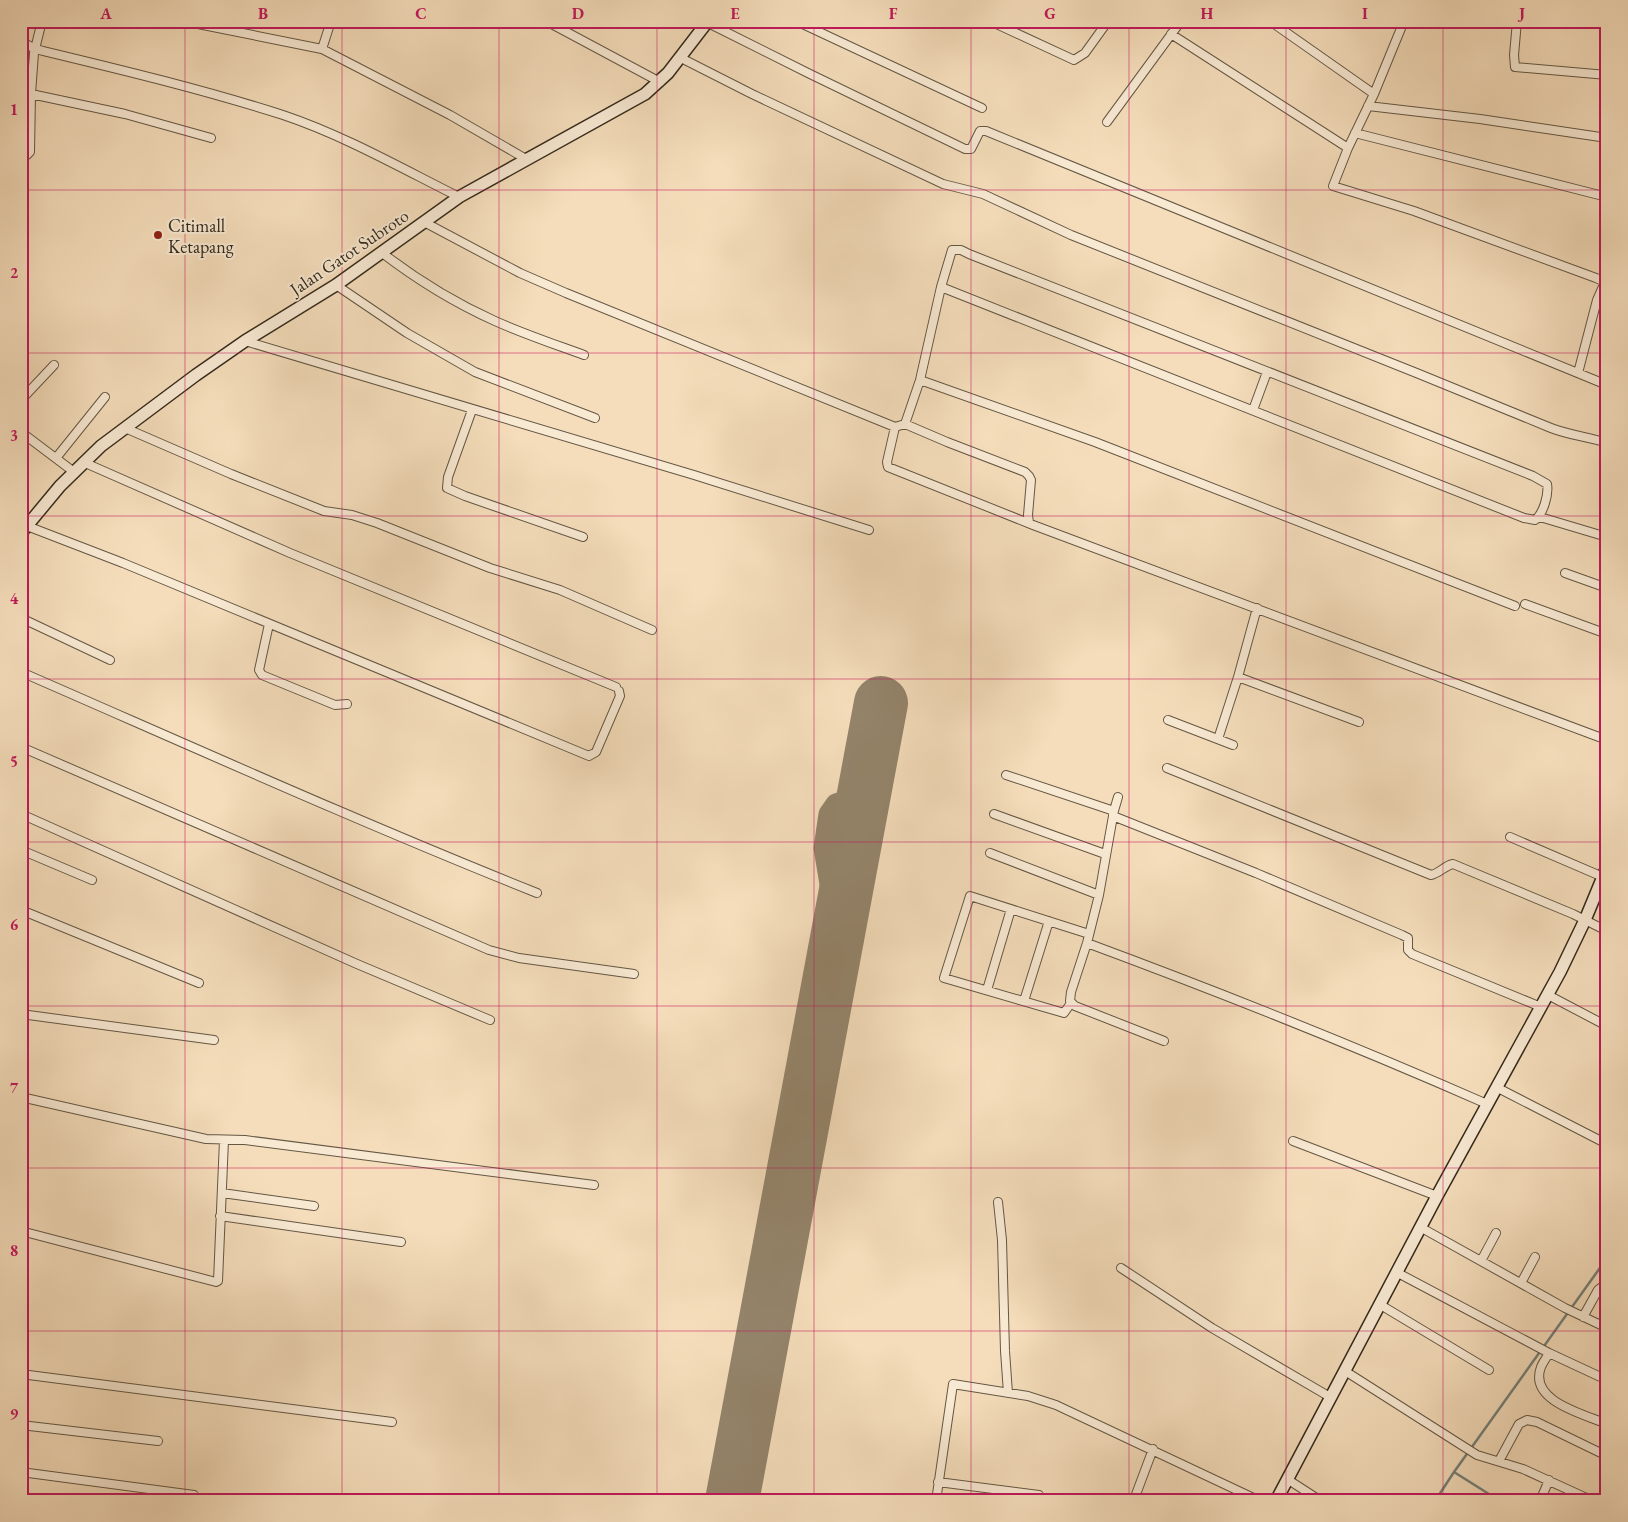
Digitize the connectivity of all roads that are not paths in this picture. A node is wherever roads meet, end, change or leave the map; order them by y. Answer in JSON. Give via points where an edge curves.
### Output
{"nodes":[{"id":1,"x":42,"y":21,"type":"edge"},
{"id":2,"x":183,"y":21,"type":"edge"},
{"id":3,"x":331,"y":21,"type":"edge"},
{"id":4,"x":546,"y":21,"type":"edge"},
{"id":5,"x":990,"y":21,"type":"edge"},
{"id":6,"x":1108,"y":21,"type":"edge"},
{"id":7,"x":1181,"y":21,"type":"edge"},
{"id":8,"x":1270,"y":21,"type":"edge"},
{"id":9,"x":1404,"y":21,"type":"edge"},
{"id":10,"x":1517,"y":21,"type":"edge"},
{"id":11,"x":708,"y":22,"type":"edge"},
{"id":12,"x":799,"y":22,"type":"edge"},
{"id":13,"x":1172,"y":34,"type":"junction"},
{"id":14,"x":21,"y":41,"type":"edge"},
{"id":15,"x":34,"y":49,"type":"junction"},
{"id":16,"x":322,"y":49,"type":"junction"},
{"id":17,"x":681,"y":58,"type":"junction"},
{"id":18,"x":1607,"y":75,"type":"edge"},
{"id":19,"x":660,"y":82,"type":"junction"},
{"id":20,"x":31,"y":94,"type":"junction"},
{"id":21,"x":1374,"y":94,"type":"junction"},
{"id":22,"x":1368,"y":106,"type":"junction"},
{"id":23,"x":982,"y":108,"type":"dead end"},
{"id":24,"x":1108,"y":122,"type":"dead end"},
{"id":25,"x":1355,"y":133,"type":"junction"},
{"id":26,"x":211,"y":138,"type":"dead end"},
{"id":27,"x":1607,"y":138,"type":"edge"},
{"id":28,"x":1348,"y":148,"type":"junction"},
{"id":29,"x":21,"y":156,"type":"edge"},
{"id":30,"x":526,"y":159,"type":"junction"},
{"id":31,"x":459,"y":197,"type":"junction"},
{"id":32,"x":1607,"y":197,"type":"edge"},
{"id":33,"x":424,"y":222,"type":"junction"},
{"id":34,"x":381,"y":252,"type":"junction"},
{"id":35,"x":1606,"y":281,"type":"edge"},
{"id":36,"x":336,"y":286,"type":"junction"},
{"id":37,"x":941,"y":287,"type":"junction"},
{"id":38,"x":1598,"y":300,"type":"junction"},
{"id":39,"x":1607,"y":303,"type":"edge"},
{"id":40,"x":245,"y":341,"type":"junction"},
{"id":41,"x":584,"y":355,"type":"dead end"},
{"id":42,"x":54,"y":365,"type":"dead end"},
{"id":43,"x":1267,"y":372,"type":"junction"},
{"id":44,"x":1578,"y":374,"type":"junction"},
{"id":45,"x":920,"y":380,"type":"junction"},
{"id":46,"x":1607,"y":385,"type":"edge"},
{"id":47,"x":105,"y":397,"type":"dead end"},
{"id":48,"x":21,"y":400,"type":"edge"},
{"id":49,"x":472,"y":410,"type":"junction"},
{"id":50,"x":1252,"y":410,"type":"junction"},
{"id":51,"x":595,"y":418,"type":"dead end"},
{"id":52,"x":905,"y":424,"type":"junction"},
{"id":53,"x":895,"y":427,"type":"junction"},
{"id":54,"x":125,"y":428,"type":"junction"},
{"id":55,"x":21,"y":432,"type":"edge"},
{"id":56,"x":1607,"y":443,"type":"edge"},
{"id":57,"x":56,"y":458,"type":"junction"},
{"id":58,"x":83,"y":462,"type":"junction"},
{"id":59,"x":74,"y":472,"type":"junction"},
{"id":60,"x":1540,"y":517,"type":"junction"},
{"id":61,"x":1033,"y":525,"type":"junction"},
{"id":62,"x":24,"y":529,"type":"edge"},
{"id":63,"x":870,"y":530,"type":"dead end"},
{"id":64,"x":583,"y":537,"type":"dead end"},
{"id":65,"x":1607,"y":537,"type":"edge"},
{"id":66,"x":1565,"y":573,"type":"dead end"},
{"id":67,"x":1607,"y":588,"type":"edge"},
{"id":68,"x":1525,"y":604,"type":"dead end"},
{"id":69,"x":1515,"y":606,"type":"dead end"},
{"id":70,"x":1257,"y":608,"type":"junction"},
{"id":71,"x":21,"y":618,"type":"edge"},
{"id":72,"x":269,"y":624,"type":"junction"},
{"id":73,"x":652,"y":630,"type":"dead end"},
{"id":74,"x":1607,"y":634,"type":"edge"},
{"id":75,"x":110,"y":660,"type":"dead end"},
{"id":76,"x":21,"y":672,"type":"edge"},
{"id":77,"x":1238,"y":677,"type":"junction"},
{"id":78,"x":346,"y":704,"type":"dead end"},
{"id":79,"x":1168,"y":720,"type":"dead end"},
{"id":80,"x":1359,"y":722,"type":"dead end"},
{"id":81,"x":1218,"y":740,"type":"junction"},
{"id":82,"x":1607,"y":740,"type":"edge"},
{"id":83,"x":1234,"y":745,"type":"dead end"},
{"id":84,"x":21,"y":747,"type":"edge"},
{"id":85,"x":1167,"y":768,"type":"dead end"},
{"id":86,"x":1006,"y":774,"type":"dead end"},
{"id":87,"x":1118,"y":797,"type":"dead end"},
{"id":88,"x":21,"y":814,"type":"edge"},
{"id":89,"x":994,"y":814,"type":"dead end"},
{"id":90,"x":1113,"y":814,"type":"junction"},
{"id":91,"x":1510,"y":837,"type":"dead end"},
{"id":92,"x":21,"y":850,"type":"edge"},
{"id":93,"x":990,"y":853,"type":"dead end"},
{"id":94,"x":1105,"y":854,"type":"junction"},
{"id":95,"x":1605,"y":872,"type":"edge"},
{"id":96,"x":92,"y":880,"type":"dead end"},
{"id":97,"x":537,"y":893,"type":"dead end"},
{"id":98,"x":1099,"y":895,"type":"junction"},
{"id":99,"x":1011,"y":909,"type":"junction"},
{"id":100,"x":21,"y":910,"type":"edge"},
{"id":101,"x":1585,"y":920,"type":"junction"},
{"id":102,"x":1049,"y":921,"type":"junction"},
{"id":103,"x":1607,"y":931,"type":"edge"},
{"id":104,"x":1089,"y":934,"type":"junction"},
{"id":105,"x":1088,"y":943,"type":"junction"},
{"id":106,"x":634,"y":974,"type":"dead end"},
{"id":107,"x":199,"y":983,"type":"dead end"},
{"id":108,"x":987,"y":990,"type":"junction"},
{"id":109,"x":1548,"y":995,"type":"junction"},
{"id":110,"x":1024,"y":1002,"type":"junction"},
{"id":111,"x":1071,"y":1004,"type":"junction"},
{"id":112,"x":1541,"y":1007,"type":"junction"},
{"id":113,"x":21,"y":1014,"type":"edge"},
{"id":114,"x":490,"y":1020,"type":"dead end"},
{"id":115,"x":1607,"y":1026,"type":"edge"},
{"id":116,"x":214,"y":1040,"type":"dead end"},
{"id":117,"x":1164,"y":1041,"type":"dead end"},
{"id":118,"x":1496,"y":1087,"type":"junction"},
{"id":119,"x":21,"y":1097,"type":"edge"},
{"id":120,"x":1487,"y":1104,"type":"junction"},
{"id":121,"x":224,"y":1140,"type":"junction"},
{"id":122,"x":1293,"y":1141,"type":"dead end"},
{"id":123,"x":1607,"y":1144,"type":"edge"},
{"id":124,"x":594,"y":1185,"type":"dead end"},
{"id":125,"x":222,"y":1193,"type":"junction"},
{"id":126,"x":1437,"y":1196,"type":"junction"},
{"id":127,"x":998,"y":1202,"type":"dead end"},
{"id":128,"x":314,"y":1206,"type":"dead end"},
{"id":129,"x":220,"y":1216,"type":"junction"},
{"id":130,"x":1420,"y":1227,"type":"junction"},
{"id":131,"x":21,"y":1231,"type":"edge"},
{"id":132,"x":1496,"y":1233,"type":"dead end"},
{"id":133,"x":401,"y":1242,"type":"dead end"},
{"id":134,"x":1535,"y":1257,"type":"dead end"},
{"id":135,"x":1481,"y":1261,"type":"junction"},
{"id":136,"x":1121,"y":1268,"type":"dead end"},
{"id":137,"x":1396,"y":1272,"type":"junction"},
{"id":138,"x":1521,"y":1283,"type":"junction"},
{"id":139,"x":1607,"y":1283,"type":"edge"},
{"id":140,"x":1379,"y":1304,"type":"junction"},
{"id":141,"x":1583,"y":1317,"type":"junction"},
{"id":142,"x":1607,"y":1328,"type":"edge"},
{"id":143,"x":1549,"y":1353,"type":"junction"},
{"id":144,"x":1489,"y":1370,"type":"dead end"},
{"id":145,"x":1345,"y":1371,"type":"junction"},
{"id":146,"x":21,"y":1374,"type":"edge"},
{"id":147,"x":1607,"y":1380,"type":"edge"},
{"id":148,"x":1008,"y":1393,"type":"junction"},
{"id":149,"x":1330,"y":1397,"type":"junction"},
{"id":150,"x":392,"y":1422,"type":"dead end"},
{"id":151,"x":1607,"y":1424,"type":"edge"},
{"id":152,"x":21,"y":1425,"type":"edge"},
{"id":153,"x":158,"y":1442,"type":"dead end"},
{"id":154,"x":1153,"y":1449,"type":"junction"},
{"id":155,"x":1607,"y":1456,"type":"edge"},
{"id":156,"x":1499,"y":1461,"type":"junction"},
{"id":157,"x":21,"y":1472,"type":"edge"},
{"id":158,"x":1288,"y":1479,"type":"junction"},
{"id":159,"x":1549,"y":1480,"type":"junction"},
{"id":160,"x":938,"y":1482,"type":"junction"},
{"id":161,"x":194,"y":1495,"type":"dead end"},
{"id":162,"x":1039,"y":1495,"type":"dead end"},
{"id":163,"x":1135,"y":1497,"type":"dead end"},
{"id":164,"x":1591,"y":1500,"type":"edge"},
{"id":165,"x":936,"y":1501,"type":"edge"},
{"id":166,"x":1260,"y":1501,"type":"edge"},
{"id":167,"x":1276,"y":1501,"type":"edge"},
{"id":168,"x":1321,"y":1501,"type":"edge"},
{"id":169,"x":1540,"y":1501,"type":"edge"}],
"edges":[{"from":1,"to":15,"type":"street"},
{"from":2,"to":16,"type":"street"},
{"from":3,"to":16,"type":"street"},
{"from":4,"to":19,"type":"street"},
{"from":5,"to":6,"type":"street","via":[[1074,60],[1085,53]]},
{"from":7,"to":13,"type":"street"},
{"from":8,"to":21,"type":"street"},
{"from":9,"to":21,"type":"street"},
{"from":10,"to":18,"type":"street","via":[[1516,67]]},
{"from":11,"to":17,"type":"street","name":"Jalan Gatot Subroto"},
{"from":11,"to":44,"type":"street","via":[[965,149],[971,149],[980,131],[986,131]]},
{"from":12,"to":23,"type":"street"},
{"from":13,"to":24,"type":"street"},
{"from":13,"to":28,"type":"street"},
{"from":14,"to":15,"type":"street"},
{"from":15,"to":20,"type":"street"},
{"from":15,"to":31,"type":"street","via":[[152,76],[284,116],[340,138]]},
{"from":16,"to":30,"type":"street"},
{"from":17,"to":19,"type":"street","name":"Jalan Gatot Subroto"},
{"from":17,"to":56,"type":"street","via":[[943,184],[983,194],[1071,235],[1551,428]]},
{"from":19,"to":30,"type":"street","name":"Jalan Gatot Subroto","via":[[620,109]]},
{"from":20,"to":26,"type":"street","via":[[125,114]]},
{"from":20,"to":29,"type":"street","via":[[30,152]]},
{"from":21,"to":22,"type":"street"},
{"from":22,"to":25,"type":"street"},
{"from":22,"to":27,"type":"street"},
{"from":25,"to":28,"type":"street"},
{"from":25,"to":32,"type":"street"},
{"from":28,"to":35,"type":"street","via":[[1333,186]]},
{"from":30,"to":31,"type":"street","name":"Jalan Gatot Subroto"},
{"from":31,"to":33,"type":"street","name":"Jalan Gatot Subroto"},
{"from":33,"to":34,"type":"street","name":"Jalan Gatot Subroto"},
{"from":33,"to":53,"type":"street","via":[[535,279]]},
{"from":34,"to":36,"type":"street","name":"Jalan Gatot Subroto"},
{"from":34,"to":41,"type":"street","via":[[431,287],[478,314]]},
{"from":35,"to":38,"type":"street"},
{"from":36,"to":40,"type":"street","name":"Jalan Gatot Subroto"},
{"from":36,"to":51,"type":"street","via":[[407,333],[475,372]]},
{"from":37,"to":43,"type":"street","via":[[951,252],[961,250]]},
{"from":37,"to":45,"type":"street"},
{"from":37,"to":50,"type":"street"},
{"from":38,"to":39,"type":"street"},
{"from":38,"to":44,"type":"street"},
{"from":40,"to":49,"type":"street"},
{"from":40,"to":54,"type":"street","name":"Jalan Gatot Subroto"},
{"from":42,"to":48,"type":"street"},
{"from":43,"to":50,"type":"street"},
{"from":43,"to":60,"type":"street","via":[[1542,480],[1548,488]]},
{"from":44,"to":46,"type":"street"},
{"from":45,"to":52,"type":"street"},
{"from":45,"to":69,"type":"street","via":[[1095,442]]},
{"from":47,"to":57,"type":"street"},
{"from":49,"to":63,"type":"street"},
{"from":49,"to":64,"type":"street","via":[[447,488]]},
{"from":50,"to":60,"type":"street","via":[[1524,518],[1535,520]]},
{"from":52,"to":53,"type":"street"},
{"from":52,"to":61,"type":"street","via":[[1025,472],[1031,480],[1028,515]]},
{"from":53,"to":61,"type":"street","via":[[888,467]]},
{"from":54,"to":58,"type":"street","name":"Jalan Gatot Subroto"},
{"from":54,"to":73,"type":"street","via":[[324,511],[377,523],[490,568],[560,590]]},
{"from":55,"to":57,"type":"street"},
{"from":57,"to":59,"type":"street"},
{"from":58,"to":59,"type":"street","name":"Jalan Gatot Subroto"},
{"from":58,"to":72,"type":"street","via":[[290,553],[618,689],[620,696],[596,752],[589,756]]},
{"from":59,"to":62,"type":"street","name":"Jalan Gatot Subroto"},
{"from":60,"to":65,"type":"street"},
{"from":61,"to":70,"type":"street"},
{"from":62,"to":72,"type":"street","via":[[123,563]]},
{"from":66,"to":67,"type":"street"},
{"from":68,"to":74,"type":"street"},
{"from":70,"to":77,"type":"street"},
{"from":70,"to":82,"type":"street"},
{"from":71,"to":75,"type":"street"},
{"from":72,"to":78,"type":"street","via":[[259,670],[262,675],[335,705]]},
{"from":76,"to":97,"type":"street","via":[[299,794]]},
{"from":77,"to":80,"type":"street"},
{"from":77,"to":81,"type":"street"},
{"from":79,"to":81,"type":"street"},
{"from":81,"to":83,"type":"street"},
{"from":84,"to":106,"type":"street","via":[[489,950],[519,958]]},
{"from":85,"to":101,"type":"street","via":[[1431,875],[1453,864]]},
{"from":86,"to":90,"type":"street"},
{"from":87,"to":90,"type":"street"},
{"from":88,"to":114,"type":"street"},
{"from":89,"to":94,"type":"street"},
{"from":90,"to":94,"type":"street"},
{"from":90,"to":112,"type":"street","via":[[1402,934],[1408,938],[1408,950],[1412,954]]},
{"from":91,"to":95,"type":"street"},
{"from":92,"to":96,"type":"street"},
{"from":93,"to":98,"type":"street"},
{"from":94,"to":98,"type":"street"},
{"from":95,"to":101,"type":"street"},
{"from":98,"to":104,"type":"street"},
{"from":99,"to":102,"type":"street"},
{"from":99,"to":108,"type":"street"},
{"from":99,"to":108,"type":"street","via":[[970,896],[944,978]]},
{"from":100,"to":107,"type":"street"},
{"from":101,"to":103,"type":"street"},
{"from":101,"to":109,"type":"street"},
{"from":102,"to":104,"type":"street"},
{"from":102,"to":110,"type":"street"},
{"from":104,"to":105,"type":"street"},
{"from":105,"to":111,"type":"street","via":[[1071,992]]},
{"from":105,"to":120,"type":"street"},
{"from":108,"to":110,"type":"street"},
{"from":109,"to":112,"type":"street"},
{"from":109,"to":115,"type":"street"},
{"from":110,"to":111,"type":"street","via":[[1064,1013]]},
{"from":111,"to":117,"type":"street"},
{"from":112,"to":118,"type":"street"},
{"from":113,"to":116,"type":"street"},
{"from":118,"to":120,"type":"street"},
{"from":118,"to":123,"type":"street"},
{"from":119,"to":121,"type":"street","via":[[206,1139]]},
{"from":120,"to":126,"type":"street"},
{"from":121,"to":124,"type":"street","via":[[245,1140]]},
{"from":121,"to":125,"type":"street"},
{"from":122,"to":126,"type":"street"},
{"from":125,"to":128,"type":"street"},
{"from":125,"to":129,"type":"street"},
{"from":126,"to":130,"type":"street"},
{"from":127,"to":148,"type":"street"},
{"from":129,"to":131,"type":"street","via":[[218,1281],[213,1283]]},
{"from":129,"to":133,"type":"street"},
{"from":130,"to":135,"type":"street"},
{"from":130,"to":137,"type":"street"},
{"from":132,"to":135,"type":"street"},
{"from":134,"to":138,"type":"street"},
{"from":135,"to":138,"type":"street"},
{"from":136,"to":149,"type":"street","via":[[1212,1328]]},
{"from":137,"to":140,"type":"street"},
{"from":137,"to":143,"type":"street"},
{"from":138,"to":141,"type":"street"},
{"from":139,"to":141,"type":"street","via":[[1598,1290]]},
{"from":140,"to":144,"type":"street"},
{"from":140,"to":145,"type":"street"},
{"from":141,"to":142,"type":"street"},
{"from":143,"to":147,"type":"street"},
{"from":143,"to":151,"type":"street","via":[[1541,1368],[1540,1382],[1546,1394],[1553,1401]]},
{"from":145,"to":149,"type":"street"},
{"from":145,"to":156,"type":"street","via":[[1455,1443],[1477,1455]]},
{"from":146,"to":150,"type":"street"},
{"from":148,"to":154,"type":"street","via":[[1056,1405]]},
{"from":148,"to":160,"type":"street","via":[[953,1384]]},
{"from":149,"to":158,"type":"street"},
{"from":152,"to":153,"type":"street"},
{"from":154,"to":163,"type":"street"},
{"from":154,"to":166,"type":"street"},
{"from":155,"to":156,"type":"street","via":[[1527,1420],[1519,1424]]},
{"from":156,"to":159,"type":"street"},
{"from":157,"to":161,"type":"street"},
{"from":158,"to":167,"type":"street"},
{"from":158,"to":168,"type":"street"},
{"from":159,"to":164,"type":"street"},
{"from":159,"to":169,"type":"street"},
{"from":160,"to":162,"type":"street"},
{"from":160,"to":165,"type":"street"}]}
